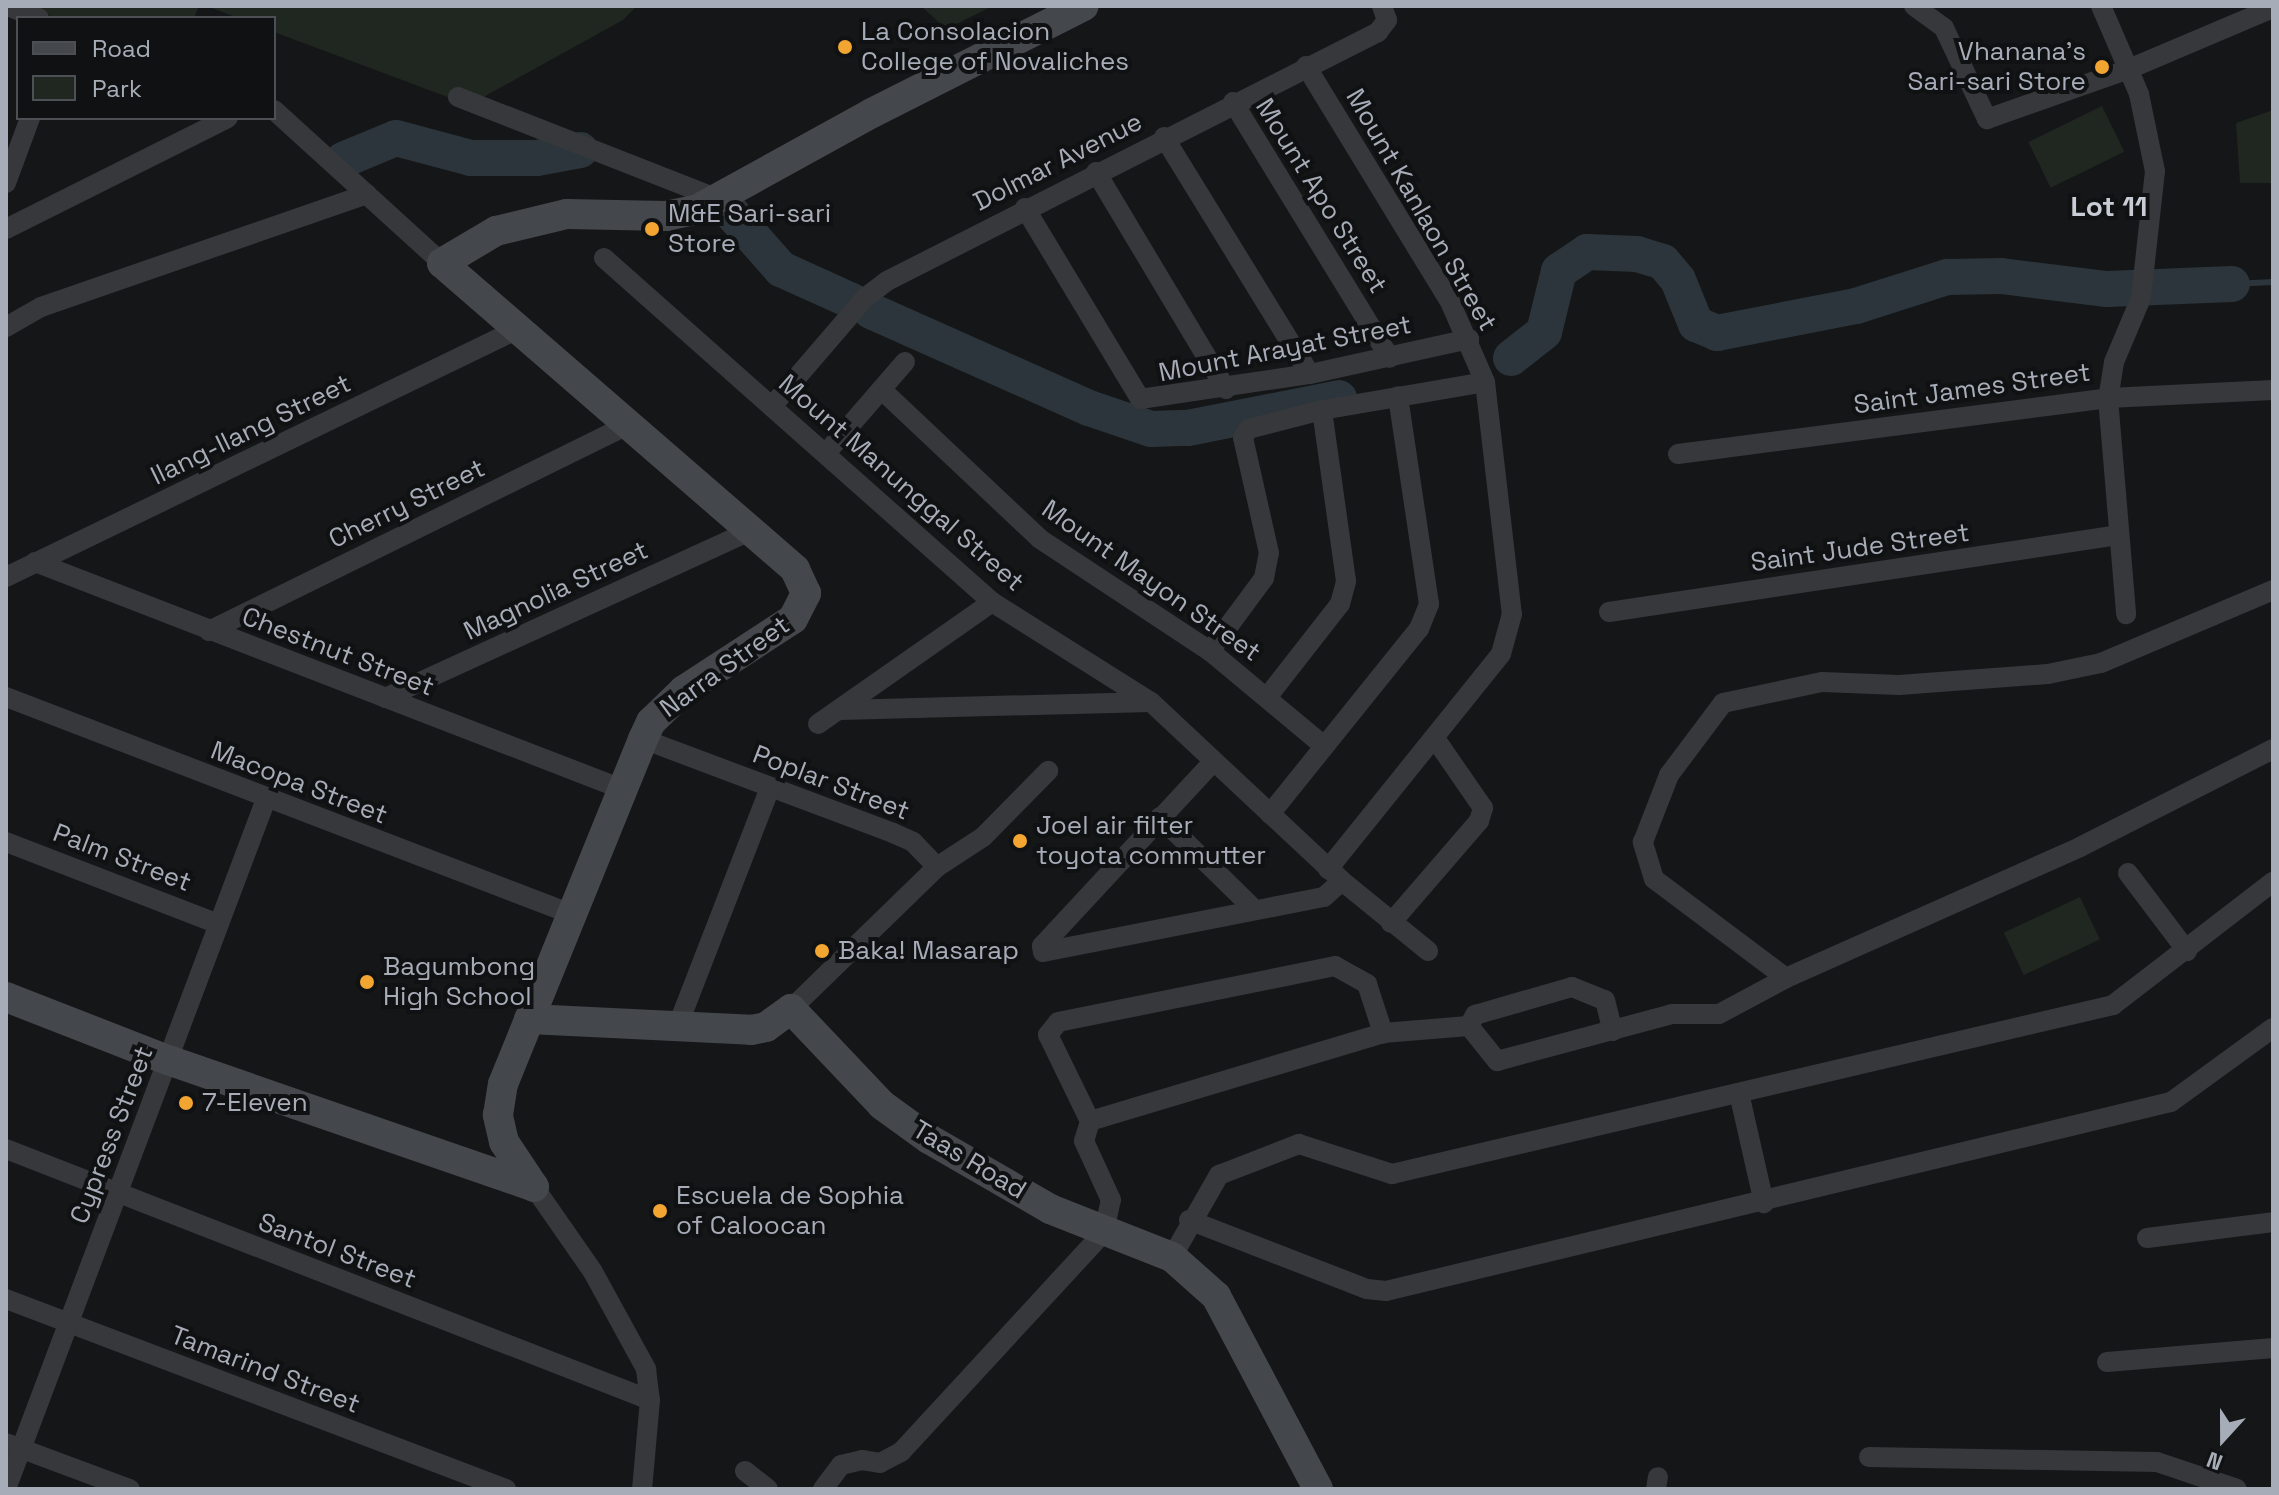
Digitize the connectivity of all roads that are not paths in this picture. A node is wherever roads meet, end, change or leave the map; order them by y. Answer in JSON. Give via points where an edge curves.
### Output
{"nodes":[{"id":1,"x":7,"y":6,"type":"edge"},
{"id":2,"x":1084,"y":6,"type":"edge"},
{"id":3,"x":1382,"y":6,"type":"edge"},
{"id":4,"x":1914,"y":6,"type":"edge"},
{"id":5,"x":2101,"y":6,"type":"edge"},
{"id":6,"x":2269,"y":8,"type":"edge"},
{"id":7,"x":34,"y":16,"type":"edge"},
{"id":8,"x":1306,"y":66,"type":"junction"},
{"id":9,"x":2129,"y":69,"type":"junction"},
{"id":10,"x":458,"y":97,"type":"dead end"},
{"id":11,"x":1233,"y":102,"type":"junction"},
{"id":12,"x":276,"y":112,"type":"edge"},
{"id":13,"x":29,"y":120,"type":"edge"},
{"id":14,"x":224,"y":120,"type":"edge"},
{"id":15,"x":1164,"y":137,"type":"junction"},
{"id":16,"x":1096,"y":172,"type":"junction"},
{"id":17,"x":6,"y":183,"type":"edge"},
{"id":18,"x":367,"y":194,"type":"junction"},
{"id":19,"x":718,"y":199,"type":"junction"},
{"id":20,"x":1025,"y":208,"type":"junction"},
{"id":21,"x":6,"y":229,"type":"edge"},
{"id":22,"x":604,"y":258,"type":"dead end"},
{"id":23,"x":442,"y":263,"type":"junction"},
{"id":24,"x":6,"y":327,"type":"edge"},
{"id":25,"x":518,"y":329,"type":"junction"},
{"id":26,"x":1469,"y":339,"type":"junction"},
{"id":27,"x":1390,"y":358,"type":"junction"},
{"id":28,"x":905,"y":362,"type":"dead end"},
{"id":29,"x":1310,"y":374,"type":"junction"},
{"id":30,"x":1485,"y":382,"type":"junction"},
{"id":31,"x":1226,"y":389,"type":"junction"},
{"id":32,"x":882,"y":390,"type":"junction"},
{"id":33,"x":2273,"y":390,"type":"edge"},
{"id":34,"x":1398,"y":396,"type":"junction"},
{"id":35,"x":2108,"y":398,"type":"junction"},
{"id":36,"x":773,"y":405,"type":"junction"},
{"id":37,"x":1322,"y":410,"type":"junction"},
{"id":38,"x":628,"y":425,"type":"junction"},
{"id":39,"x":827,"y":452,"type":"junction"},
{"id":40,"x":1678,"y":454,"type":"dead end"},
{"id":41,"x":750,"y":531,"type":"junction"},
{"id":42,"x":2119,"y":535,"type":"junction"},
{"id":43,"x":35,"y":562,"type":"junction"},
{"id":44,"x":6,"y":577,"type":"edge"},
{"id":45,"x":2273,"y":590,"type":"edge"},
{"id":46,"x":992,"y":602,"type":"junction"},
{"id":47,"x":1609,"y":612,"type":"dead end"},
{"id":48,"x":2126,"y":614,"type":"dead end"},
{"id":49,"x":209,"y":631,"type":"junction"},
{"id":50,"x":1210,"y":651,"type":"junction"},
{"id":51,"x":1268,"y":696,"type":"junction"},
{"id":52,"x":6,"y":697,"type":"edge"},
{"id":53,"x":385,"y":698,"type":"junction"},
{"id":54,"x":1151,"y":702,"type":"junction"},
{"id":55,"x":841,"y":710,"type":"junction"},
{"id":56,"x":818,"y":724,"type":"dead end"},
{"id":57,"x":1434,"y":737,"type":"junction"},
{"id":58,"x":643,"y":739,"type":"junction"},
{"id":59,"x":1324,"y":746,"type":"junction"},
{"id":60,"x":2273,"y":749,"type":"edge"},
{"id":61,"x":1213,"y":762,"type":"junction"},
{"id":62,"x":1048,"y":771,"type":"dead end"},
{"id":63,"x":770,"y":788,"type":"junction"},
{"id":64,"x":622,"y":789,"type":"junction"},
{"id":65,"x":266,"y":799,"type":"junction"},
{"id":66,"x":1270,"y":814,"type":"junction"},
{"id":67,"x":1160,"y":817,"type":"junction"},
{"id":68,"x":6,"y":842,"type":"edge"},
{"id":69,"x":937,"y":867,"type":"junction"},
{"id":70,"x":2128,"y":873,"type":"dead end"},
{"id":71,"x":1335,"y":875,"type":"junction"},
{"id":72,"x":2273,"y":882,"type":"edge"},
{"id":73,"x":1255,"y":910,"type":"junction"},
{"id":74,"x":574,"y":915,"type":"junction"},
{"id":75,"x":1391,"y":923,"type":"junction"},
{"id":76,"x":219,"y":924,"type":"junction"},
{"id":77,"x":1428,"y":951,"type":"dead end"},
{"id":78,"x":2187,"y":951,"type":"junction"},
{"id":79,"x":1786,"y":978,"type":"junction"},
{"id":80,"x":6,"y":997,"type":"edge"},
{"id":81,"x":791,"y":1009,"type":"junction"},
{"id":82,"x":529,"y":1019,"type":"junction"},
{"id":83,"x":678,"y":1025,"type":"junction"},
{"id":84,"x":1469,"y":1026,"type":"junction"},
{"id":85,"x":2273,"y":1028,"type":"edge"},
{"id":86,"x":1613,"y":1031,"type":"junction"},
{"id":87,"x":1383,"y":1033,"type":"junction"},
{"id":88,"x":168,"y":1060,"type":"junction"},
{"id":89,"x":1739,"y":1093,"type":"junction"},
{"id":90,"x":1090,"y":1121,"type":"junction"},
{"id":91,"x":6,"y":1149,"type":"edge"},
{"id":92,"x":534,"y":1187,"type":"junction"},
{"id":93,"x":118,"y":1193,"type":"junction"},
{"id":94,"x":1764,"y":1203,"type":"junction"},
{"id":95,"x":1189,"y":1220,"type":"junction"},
{"id":96,"x":2273,"y":1222,"type":"edge"},
{"id":97,"x":1104,"y":1232,"type":"junction"},
{"id":98,"x":2147,"y":1238,"type":"dead end"},
{"id":99,"x":1172,"y":1257,"type":"junction"},
{"id":100,"x":6,"y":1299,"type":"edge"},
{"id":101,"x":68,"y":1324,"type":"junction"},
{"id":102,"x":2273,"y":1348,"type":"edge"},
{"id":103,"x":2107,"y":1362,"type":"dead end"},
{"id":104,"x":650,"y":1400,"type":"junction"},
{"id":105,"x":14,"y":1446,"type":"edge"},
{"id":106,"x":1869,"y":1457,"type":"dead end"},
{"id":107,"x":745,"y":1471,"type":"dead end"},
{"id":108,"x":6,"y":1489,"type":"edge"},
{"id":109,"x":130,"y":1489,"type":"edge"},
{"id":110,"x":506,"y":1489,"type":"edge"},
{"id":111,"x":642,"y":1489,"type":"edge"},
{"id":112,"x":768,"y":1489,"type":"edge"},
{"id":113,"x":823,"y":1489,"type":"edge"},
{"id":114,"x":1318,"y":1489,"type":"edge"},
{"id":115,"x":2237,"y":1489,"type":"edge"}],
"edges":[{"from":1,"to":7,"type":"street"},
{"from":2,"to":19,"type":"street","via":[[872,113]]},
{"from":3,"to":8,"type":"street","name":"Dolmar Avenue","via":[[1387,20],[1382,30]]},
{"from":4,"to":9,"type":"street","via":[[1944,28],[1981,115],[1995,119]]},
{"from":5,"to":9,"type":"street"},
{"from":6,"to":9,"type":"street"},
{"from":8,"to":11,"type":"street","name":"Dolmar Avenue"},
{"from":8,"to":26,"type":"street","name":"Mount Kanlaon Street"},
{"from":9,"to":35,"type":"street","via":[[2155,171],[2141,298],[2114,362]]},
{"from":10,"to":19,"type":"street"},
{"from":11,"to":15,"type":"street","name":"Dolmar Avenue"},
{"from":11,"to":27,"type":"street","name":"Mount Apo Street"},
{"from":12,"to":18,"type":"street","name":"Narra Street"},
{"from":13,"to":17,"type":"street"},
{"from":14,"to":21,"type":"street"},
{"from":15,"to":16,"type":"street","name":"Dolmar Avenue"},
{"from":15,"to":29,"type":"street"},
{"from":16,"to":20,"type":"street","name":"Dolmar Avenue"},
{"from":16,"to":31,"type":"street"},
{"from":18,"to":23,"type":"street","name":"Narra Street"},
{"from":18,"to":24,"type":"street","via":[[41,307]]},
{"from":19,"to":23,"type":"street","via":[[666,216],[567,214],[515,226],[496,231]]},
{"from":20,"to":31,"type":"street","name":"Mount Arayat Street","via":[[1134,393],[1148,401]]},
{"from":20,"to":36,"type":"street","name":"Dolmar Avenue","via":[[876,289]]},
{"from":22,"to":36,"type":"street","name":"Mount Manunggal Street"},
{"from":23,"to":25,"type":"street","name":"Narra Street"},
{"from":25,"to":38,"type":"street","name":"Narra Street"},
{"from":25,"to":43,"type":"street","name":"Ilang-Ilang Street"},
{"from":26,"to":27,"type":"street","name":"Mount Arayat Street"},
{"from":26,"to":30,"type":"street","name":"Mount Kanlaon Street"},
{"from":27,"to":29,"type":"street","name":"Mount Arayat Street"},
{"from":28,"to":32,"type":"street"},
{"from":29,"to":31,"type":"street","name":"Mount Arayat Street"},
{"from":30,"to":34,"type":"street"},
{"from":30,"to":57,"type":"street","name":"Mount Kanlaon Street","via":[[1512,614],[1508,640]]},
{"from":32,"to":39,"type":"street"},
{"from":32,"to":50,"type":"street","name":"Mount Mayon Street","via":[[1040,539]]},
{"from":33,"to":35,"type":"street","name":"Saint James Street"},
{"from":34,"to":37,"type":"street"},
{"from":34,"to":59,"type":"street","via":[[1429,604],[1419,629]]},
{"from":35,"to":40,"type":"street","name":"Saint James Street"},
{"from":35,"to":42,"type":"street"},
{"from":36,"to":39,"type":"street","name":"Mount Manunggal Street"},
{"from":37,"to":50,"type":"street","via":[[1258,423],[1243,438],[1269,553],[1264,578]]},
{"from":37,"to":51,"type":"street","via":[[1346,581],[1340,604]]},
{"from":38,"to":41,"type":"street","name":"Narra Street"},
{"from":38,"to":49,"type":"street","name":"Cherry Street"},
{"from":39,"to":46,"type":"street","name":"Mount Manunggal Street"},
{"from":41,"to":53,"type":"street","name":"Magnolia Street"},
{"from":41,"to":58,"type":"street","name":"Narra Street","via":[[804,580],[802,606],[793,619],[665,706]]},
{"from":42,"to":47,"type":"street","name":"Saint Jude Street"},
{"from":42,"to":48,"type":"street"},
{"from":43,"to":44,"type":"street","name":"Ilang-Ilang Street"},
{"from":43,"to":49,"type":"street","name":"Chestnut Street"},
{"from":45,"to":79,"type":"street","via":[[2101,663],[2070,670],[1899,685],[1822,682],[1723,703],[1669,775],[1643,842],[1654,879]]},
{"from":46,"to":54,"type":"street","name":"Mount Manunggal Street"},
{"from":46,"to":55,"type":"street"},
{"from":49,"to":53,"type":"street","name":"Chestnut Street"},
{"from":50,"to":51,"type":"street","name":"Mount Mayon Street"},
{"from":51,"to":59,"type":"street","name":"Mount Mayon Street"},
{"from":52,"to":65,"type":"street","name":"Macopa Street"},
{"from":53,"to":64,"type":"street","name":"Chestnut Street"},
{"from":54,"to":55,"type":"street"},
{"from":54,"to":61,"type":"street","name":"Mount Manunggal Street"},
{"from":55,"to":56,"type":"street"},
{"from":57,"to":71,"type":"street","name":"Mount Kanlaon Street"},
{"from":57,"to":75,"type":"street","via":[[1483,808],[1479,821]]},
{"from":58,"to":63,"type":"street","name":"Poplar Street"},
{"from":58,"to":64,"type":"street","name":"Narra Street"},
{"from":59,"to":66,"type":"street"},
{"from":60,"to":79,"type":"street","via":[[2080,847]]},
{"from":61,"to":66,"type":"street","name":"Mount Manunggal Street"},
{"from":61,"to":67,"type":"street"},
{"from":62,"to":69,"type":"street","via":[[983,837]]},
{"from":63,"to":69,"type":"street","name":"Poplar Street","via":[[913,842]]},
{"from":63,"to":83,"type":"street"},
{"from":64,"to":74,"type":"street","name":"Narra Street"},
{"from":65,"to":74,"type":"street","name":"Macopa Street"},
{"from":65,"to":76,"type":"street","name":"Cypress Street"},
{"from":66,"to":71,"type":"street","name":"Mount Manunggal Street"},
{"from":67,"to":73,"type":"street"},
{"from":67,"to":73,"type":"street","via":[[1042,946],[1043,952],[1051,955]]},
{"from":68,"to":76,"type":"street","name":"Palm Street"},
{"from":69,"to":81,"type":"street"},
{"from":70,"to":78,"type":"street"},
{"from":71,"to":73,"type":"street","via":[[1324,897]]},
{"from":71,"to":75,"type":"street","name":"Mount Manunggal Street"},
{"from":72,"to":78,"type":"street"},
{"from":74,"to":82,"type":"street","name":"Narra Street"},
{"from":75,"to":77,"type":"street","name":"Mount Manunggal Street"},
{"from":76,"to":88,"type":"street","name":"Cypress Street"},
{"from":78,"to":89,"type":"street","via":[[2113,1005]]},
{"from":79,"to":86,"type":"street","via":[[1719,1014],[1672,1014]]},
{"from":80,"to":88,"type":"street"},
{"from":81,"to":83,"type":"street","via":[[766,1027],[751,1030]]},
{"from":81,"to":97,"type":"street","name":"Taas Road","via":[[882,1105],[929,1139],[1050,1209]]},
{"from":82,"to":83,"type":"street"},
{"from":82,"to":92,"type":"street","name":"Narra Street","via":[[503,1084],[498,1115],[504,1142]]},
{"from":84,"to":86,"type":"street","via":[[1497,1061]]},
{"from":84,"to":86,"type":"street","via":[[1475,1015],[1572,987],[1605,1000]]},
{"from":84,"to":87,"type":"street"},
{"from":85,"to":94,"type":"street","via":[[2171,1102]]},
{"from":87,"to":90,"type":"street"},
{"from":87,"to":90,"type":"street","via":[[1367,984],[1335,966],[1058,1022],[1048,1035]]},
{"from":88,"to":92,"type":"street"},
{"from":88,"to":93,"type":"street","name":"Cypress Street"},
{"from":89,"to":94,"type":"street"},
{"from":89,"to":95,"type":"street","via":[[1392,1174],[1299,1144],[1219,1175]]},
{"from":90,"to":97,"type":"street","via":[[1084,1141],[1112,1208]]},
{"from":91,"to":93,"type":"street","name":"Santol Street"},
{"from":92,"to":104,"type":"street","name":"Narra Street","via":[[593,1272],[646,1369]]},
{"from":93,"to":101,"type":"street","name":"Cypress Street"},
{"from":93,"to":104,"type":"street","name":"Santol Street"},
{"from":94,"to":95,"type":"street","via":[[1386,1291],[1367,1289]]},
{"from":95,"to":99,"type":"street"},
{"from":96,"to":98,"type":"street"},
{"from":97,"to":99,"type":"street","name":"Taas Road"},
{"from":97,"to":113,"type":"street","via":[[901,1452],[880,1463],[841,1465]]},
{"from":99,"to":114,"type":"street","name":"Taas Road","via":[[1227,1312]]},
{"from":100,"to":101,"type":"street","name":"Tamarind Street"},
{"from":101,"to":105,"type":"street","name":"Cypress Street"},
{"from":101,"to":110,"type":"street","name":"Tamarind Street"},
{"from":102,"to":103,"type":"street"},
{"from":104,"to":111,"type":"street","name":"Narra Street"},
{"from":105,"to":108,"type":"street","name":"Cypress Street"},
{"from":105,"to":109,"type":"street"},
{"from":106,"to":115,"type":"street","via":[[2157,1462]]},
{"from":107,"to":112,"type":"street"}]}
